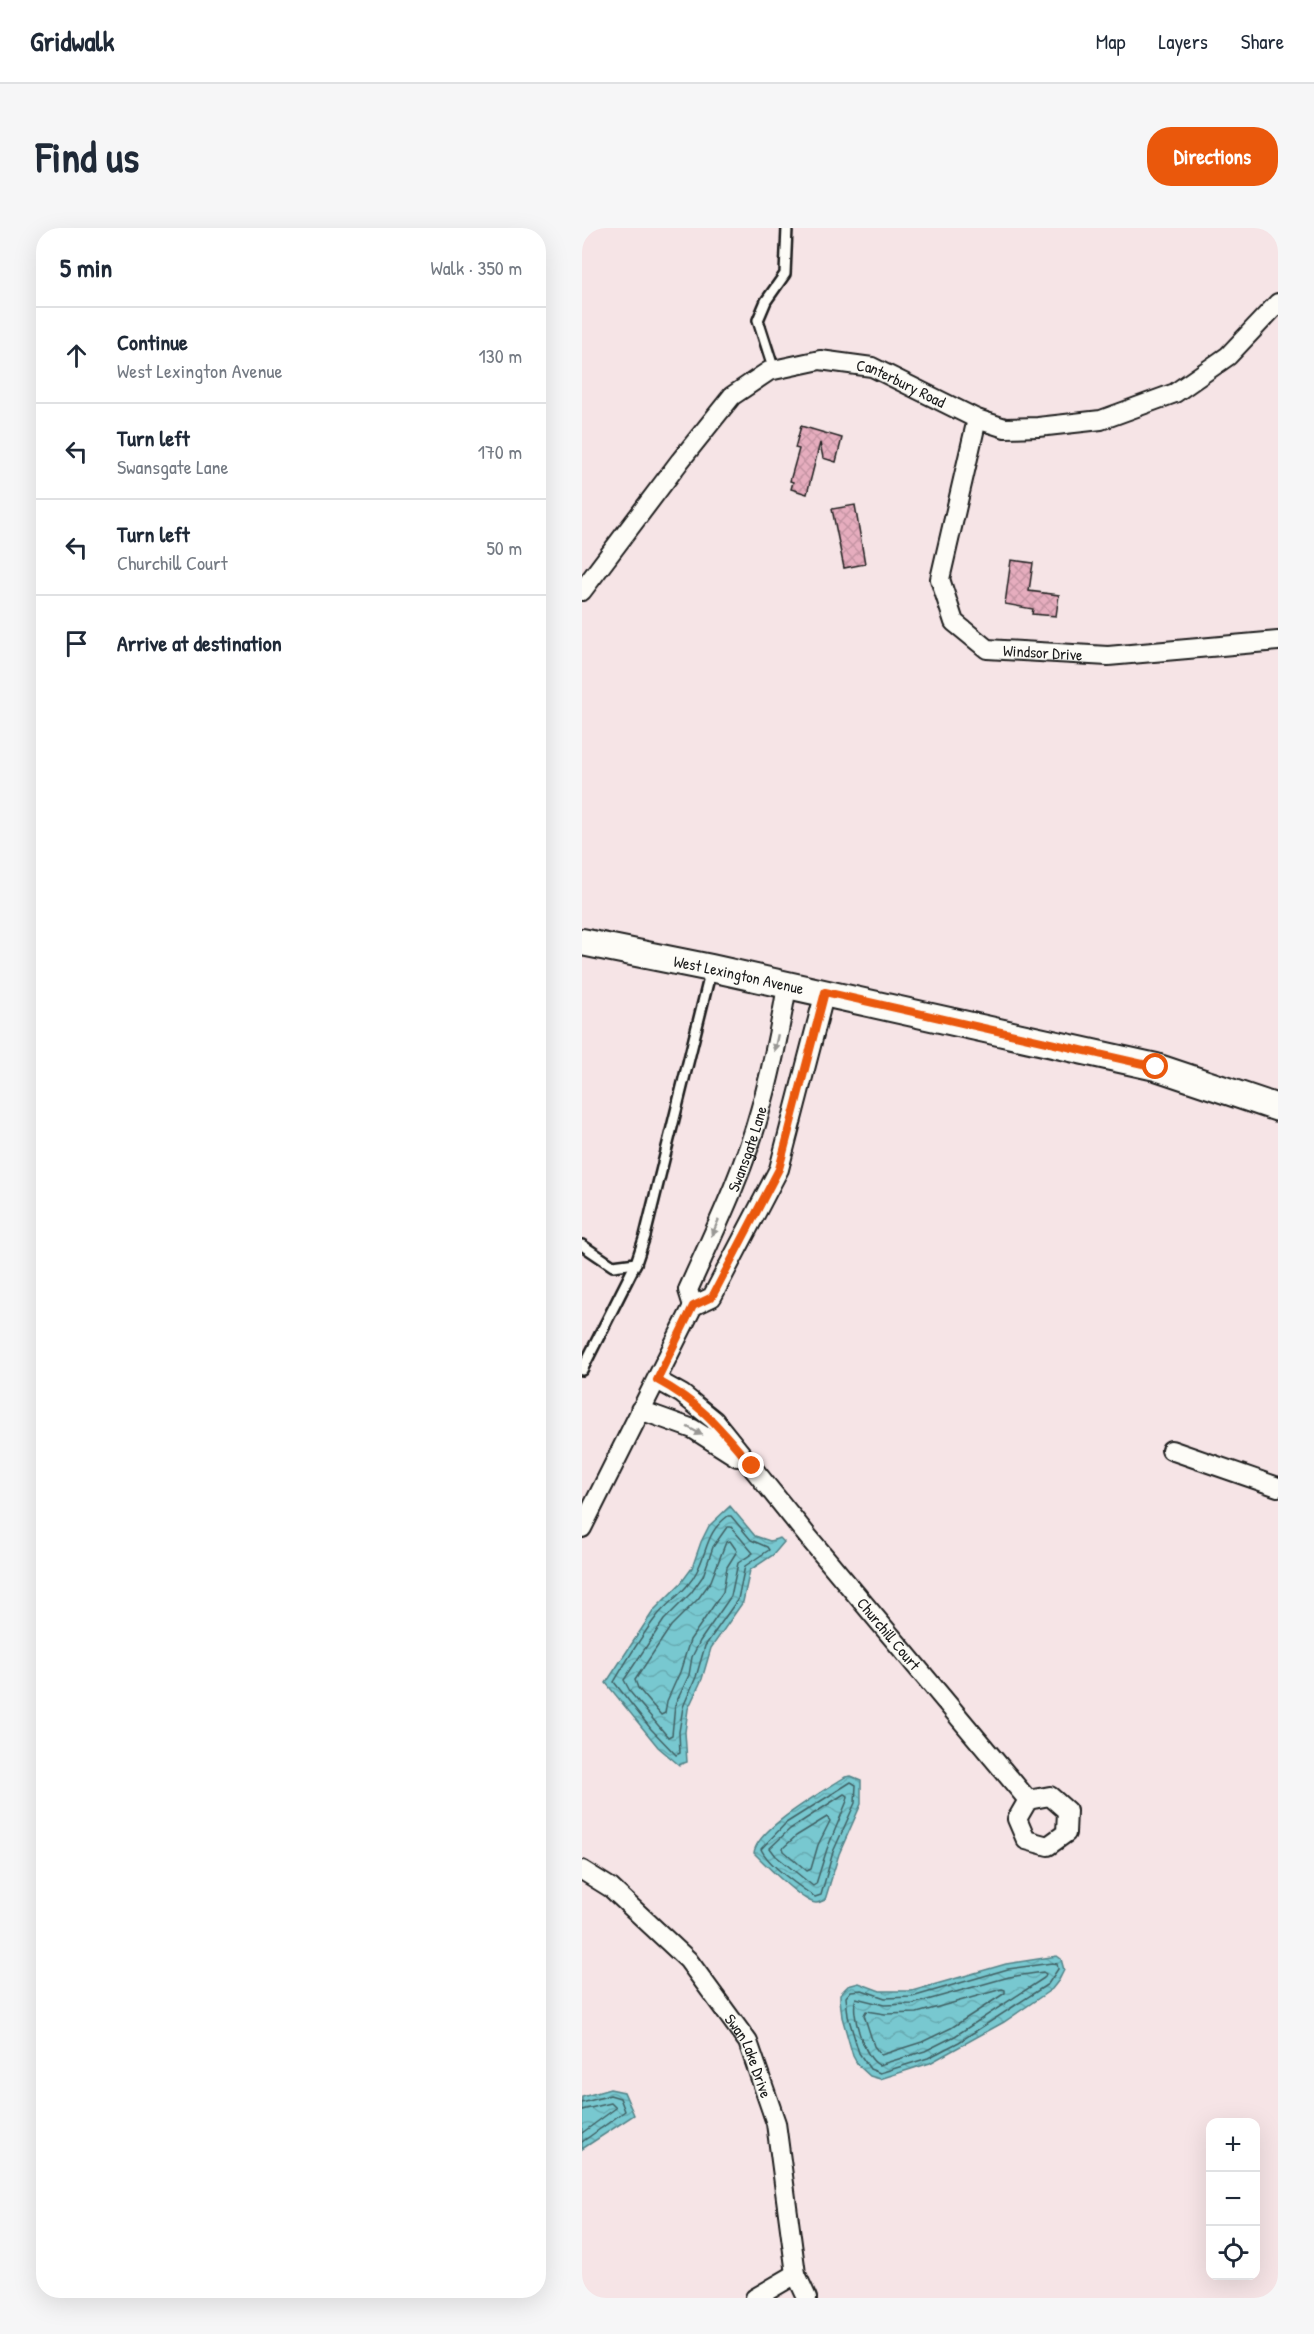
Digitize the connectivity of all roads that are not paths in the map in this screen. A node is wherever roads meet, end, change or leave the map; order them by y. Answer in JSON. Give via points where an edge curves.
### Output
{"nodes":[{"id":1,"x":787,"y":228,"type":"edge"},
{"id":2,"x":1278,"y":303,"type":"edge"},
{"id":3,"x":774,"y":370,"type":"junction"},
{"id":4,"x":977,"y":419,"type":"junction"},
{"id":5,"x":582,"y":591,"type":"edge"},
{"id":6,"x":1278,"y":640,"type":"edge"},
{"id":7,"x":582,"y":942,"type":"edge"},
{"id":8,"x":711,"y":968,"type":"junction"},
{"id":9,"x":787,"y":986,"type":"junction"},
{"id":10,"x":825,"y":992,"type":"junction"},
{"id":11,"x":1278,"y":1108,"type":"edge"},
{"id":12,"x":582,"y":1245,"type":"edge"},
{"id":13,"x":636,"y":1263,"type":"junction"},
{"id":14,"x":693,"y":1306,"type":"junction"},
{"id":15,"x":582,"y":1370,"type":"edge"},
{"id":16,"x":657,"y":1380,"type":"junction"},
{"id":17,"x":640,"y":1410,"type":"junction"},
{"id":18,"x":1172,"y":1450,"type":"dead end"},
{"id":19,"x":752,"y":1466,"type":"junction"},
{"id":20,"x":1278,"y":1487,"type":"edge"},
{"id":21,"x":582,"y":1528,"type":"edge"},
{"id":22,"x":1028,"y":1800,"type":"dead end"},
{"id":23,"x":582,"y":1870,"type":"edge"},
{"id":24,"x":796,"y":2274,"type":"junction"},
{"id":25,"x":755,"y":2298,"type":"edge"},
{"id":26,"x":807,"y":2298,"type":"edge"}],
"edges":[{"from":1,"to":3,"type":"lane","via":[[785,274],[758,320]]},
{"from":2,"to":4,"type":"street","name":"Canterbury Road","via":[[1228,356],[1174,393],[1101,420],[1005,428]]},
{"from":3,"to":4,"type":"street","name":"Canterbury Road","via":[[820,360],[872,367]]},
{"from":3,"to":5,"type":"street","name":"Canterbury Road","via":[[732,396]]},
{"from":4,"to":6,"type":"street","name":"Windsor Drive","via":[[940,579],[954,622],[987,649],[1108,656]]},
{"from":7,"to":8,"type":"street","name":"West Lexington Avenue"},
{"from":8,"to":9,"type":"street","name":"West Lexington Avenue"},
{"from":8,"to":13,"type":"lane"},
{"from":9,"to":10,"type":"street","name":"West Lexington Avenue"},
{"from":9,"to":14,"type":"street","name":"Swansgate Lane","one_way":true,"via":[[760,1113],[688,1290]]},
{"from":10,"to":11,"type":"street","name":"West Lexington Avenue","via":[[1156,1067]]},
{"from":10,"to":14,"type":"street","name":"Swansgate Lane","via":[[779,1169],[712,1297]]},
{"from":12,"to":13,"type":"lane","via":[[613,1266]]},
{"from":13,"to":15,"type":"lane"},
{"from":14,"to":16,"type":"street","name":"Swansgate Lane"},
{"from":16,"to":17,"type":"street","name":"Swansgate Lane"},
{"from":16,"to":19,"type":"street","name":"Churchill Court","via":[[714,1420]]},
{"from":17,"to":19,"type":"street","name":"Churchill Court","one_way":true,"via":[[693,1430]]},
{"from":17,"to":21,"type":"street","name":"Swansgate Lane"},
{"from":18,"to":20,"type":"street"},
{"from":19,"to":22,"type":"street","name":"Churchill Court"},
{"from":23,"to":24,"type":"street","name":"Swan Lake Drive","via":[[611,1888],[688,1960],[748,2042],[776,2123]]},
{"from":24,"to":25,"type":"street"},
{"from":24,"to":26,"type":"street","name":"Swan Lake Drive"}]}
